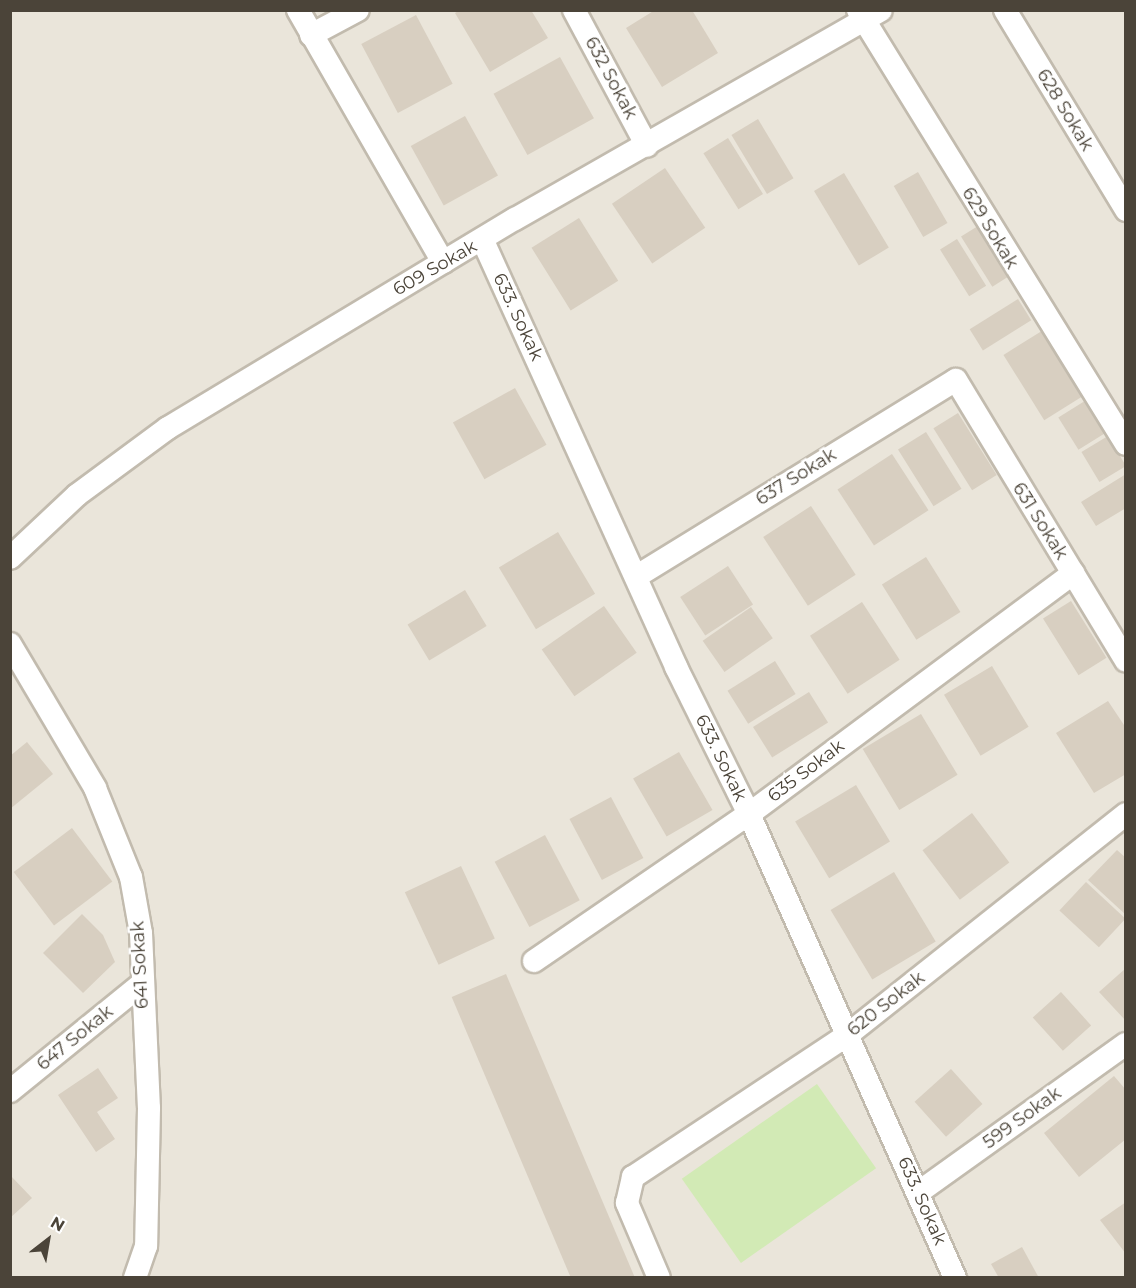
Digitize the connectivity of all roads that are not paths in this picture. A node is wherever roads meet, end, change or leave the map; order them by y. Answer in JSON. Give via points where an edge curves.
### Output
{"nodes":[{"id":1,"x":298,"y":10,"type":"edge"},
{"id":2,"x":358,"y":10,"type":"edge"},
{"id":3,"x":574,"y":10,"type":"edge"},
{"id":4,"x":1005,"y":10,"type":"edge"},
{"id":5,"x":868,"y":14,"type":"edge"},
{"id":6,"x":311,"y":35,"type":"junction"},
{"id":7,"x":647,"y":146,"type":"junction"},
{"id":8,"x":1125,"y":210,"type":"edge"},
{"id":9,"x":483,"y":240,"type":"junction"},
{"id":10,"x":443,"y":262,"type":"junction"},
{"id":11,"x":956,"y":380,"type":"joint"},
{"id":12,"x":1125,"y":444,"type":"edge"},
{"id":13,"x":10,"y":558,"type":"edge"},
{"id":14,"x":1073,"y":573,"type":"junction"},
{"id":15,"x":637,"y":576,"type":"junction"},
{"id":16,"x":10,"y":644,"type":"edge"},
{"id":17,"x":1125,"y":661,"type":"edge"},
{"id":18,"x":749,"y":814,"type":"junction"},
{"id":19,"x":1125,"y":814,"type":"edge"},
{"id":20,"x":534,"y":961,"type":"dead end"},
{"id":21,"x":140,"y":986,"type":"junction"},
{"id":22,"x":846,"y":1036,"type":"junction"},
{"id":23,"x":1125,"y":1044,"type":"edge"},
{"id":24,"x":10,"y":1091,"type":"edge"},
{"id":25,"x":919,"y":1192,"type":"junction"},
{"id":26,"x":135,"y":1278,"type":"edge"},
{"id":27,"x":659,"y":1278,"type":"edge"},
{"id":28,"x":956,"y":1278,"type":"edge"}],
"edges":[{"from":1,"to":6,"type":"street"},
{"from":2,"to":6,"type":"street"},
{"from":3,"to":7,"type":"street","name":"632 Sokak"},
{"from":4,"to":8,"type":"street","name":"628 Sokak"},
{"from":5,"to":7,"type":"street","name":"609 Sokak"},
{"from":5,"to":12,"type":"street","name":"629 Sokak"},
{"from":6,"to":10,"type":"street"},
{"from":7,"to":9,"type":"street","name":"609 Sokak"},
{"from":9,"to":10,"type":"street","name":"609 Sokak"},
{"from":9,"to":15,"type":"street","name":"633. Sokak"},
{"from":10,"to":13,"type":"street","name":"609 Sokak","via":[[168,428],[77,495]]},
{"from":11,"to":14,"type":"street","name":"631 Sokak"},
{"from":11,"to":15,"type":"street","name":"637 Sokak"},
{"from":14,"to":17,"type":"street","name":"631 Sokak"},
{"from":14,"to":18,"type":"street","name":"635 Sokak"},
{"from":15,"to":18,"type":"street","name":"633. Sokak"},
{"from":16,"to":21,"type":"street","name":"641 Sokak","via":[[95,788],[131,877],[141,933]]},
{"from":18,"to":20,"type":"street","name":"635 Sokak"},
{"from":18,"to":22,"type":"street","name":"633. Sokak"},
{"from":19,"to":22,"type":"street","name":"620 Sokak"},
{"from":21,"to":24,"type":"street","name":"647 Sokak"},
{"from":21,"to":26,"type":"street","name":"641 Sokak","via":[[149,1108],[146,1246]]},
{"from":22,"to":25,"type":"street","name":"633. Sokak"},
{"from":22,"to":27,"type":"street","name":"620 Sokak","via":[[633,1177],[627,1203]]},
{"from":23,"to":25,"type":"street","name":"599 Sokak"},
{"from":25,"to":28,"type":"street","name":"633. Sokak"}]}
